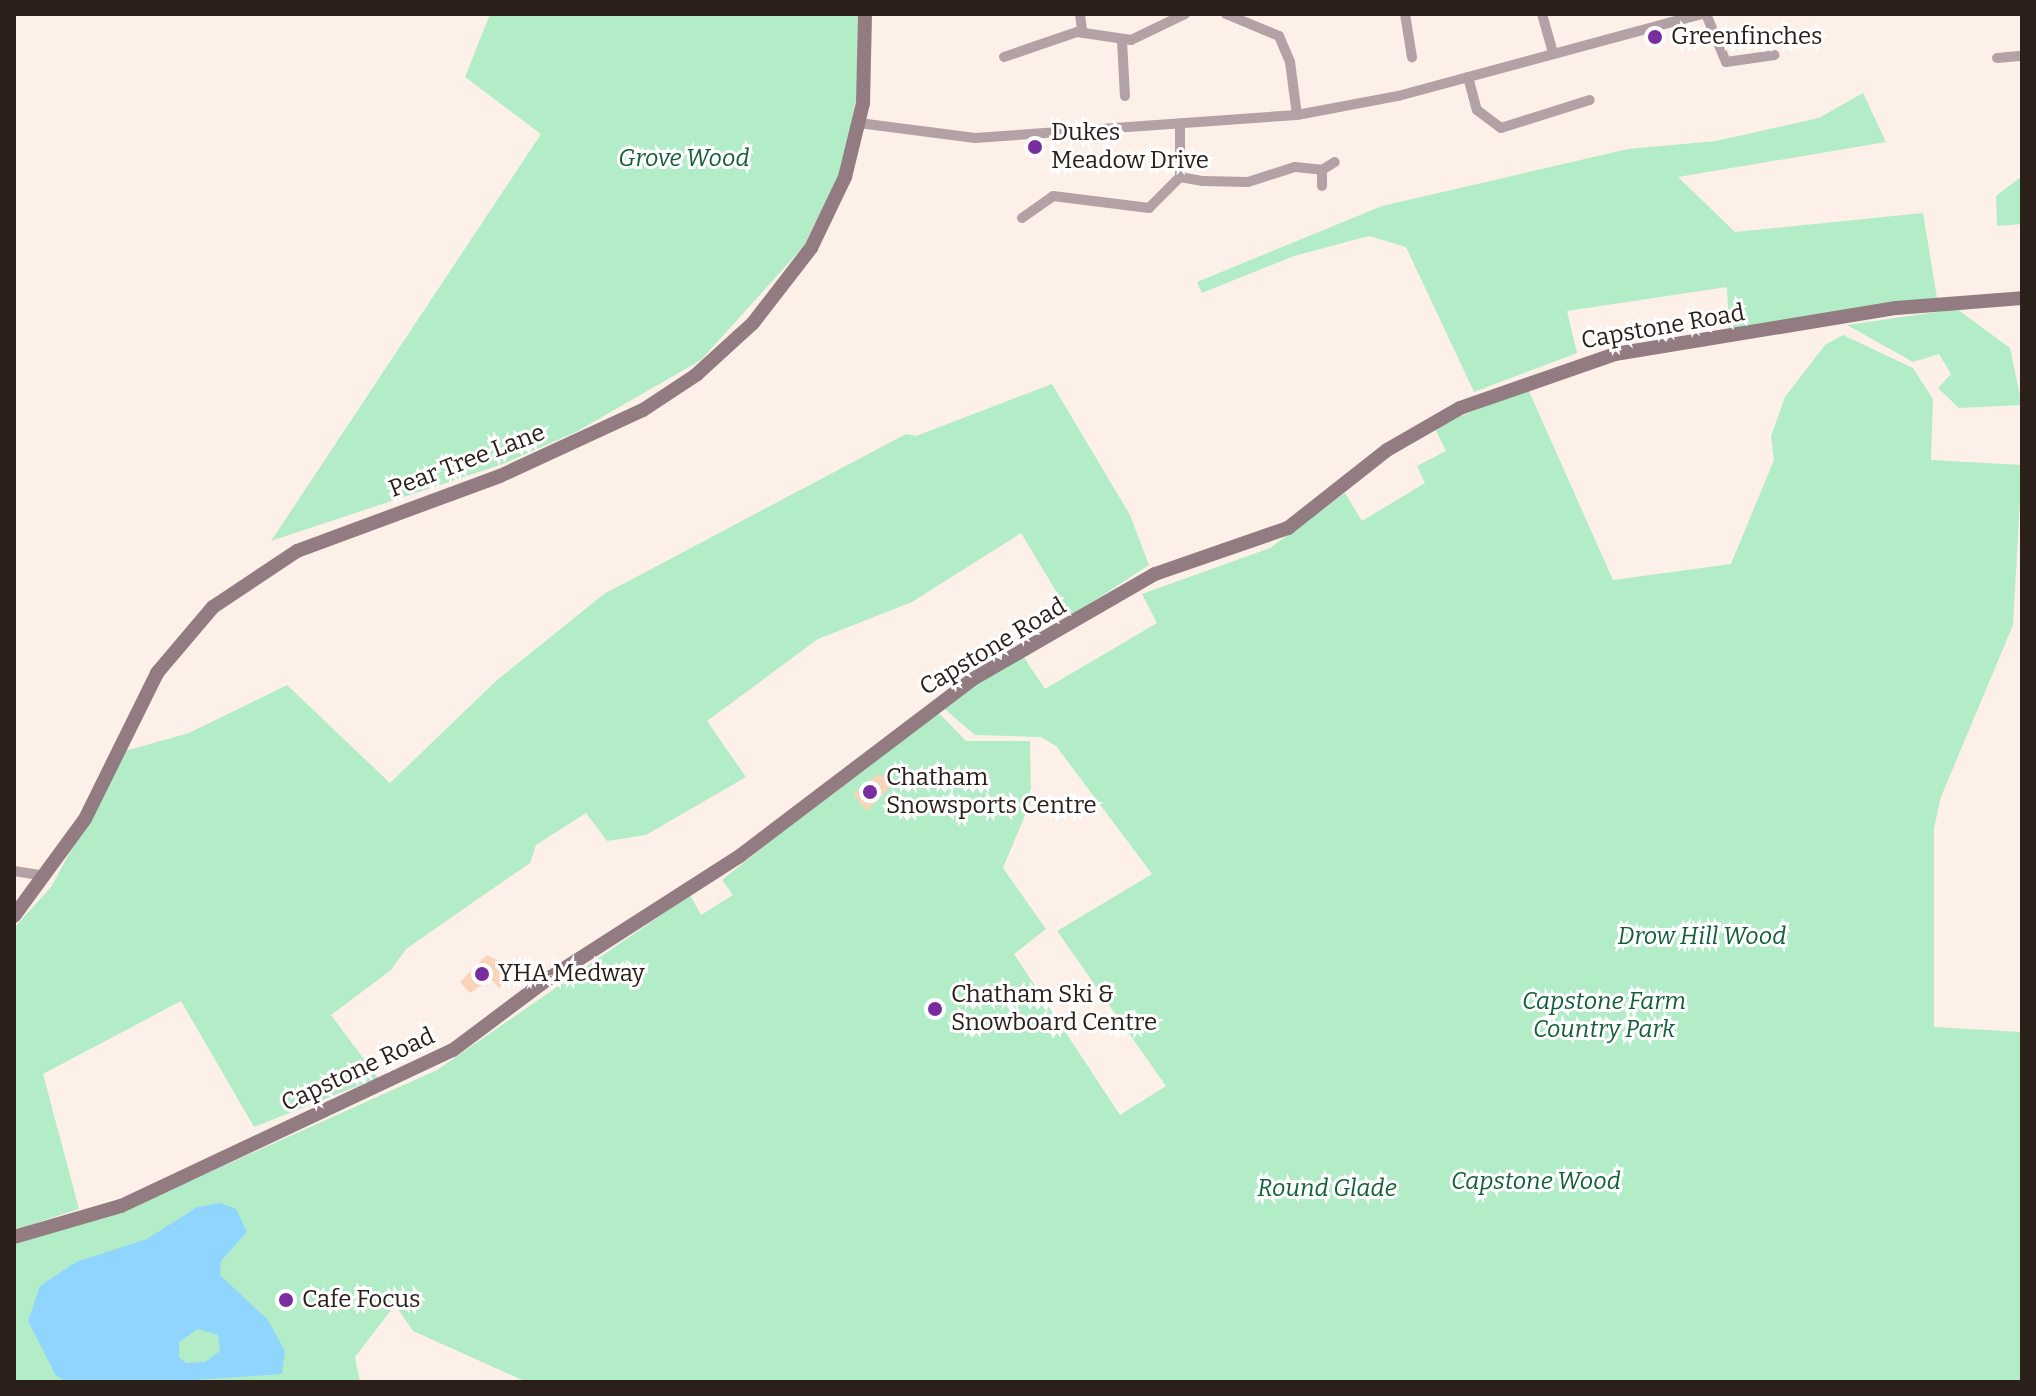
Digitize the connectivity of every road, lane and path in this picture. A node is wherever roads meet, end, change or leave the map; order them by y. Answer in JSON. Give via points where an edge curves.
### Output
{"nodes":[{"id":1,"x":865,"y":14,"type":"edge"},
{"id":2,"x":1080,"y":14,"type":"edge"},
{"id":3,"x":1185,"y":14,"type":"edge"},
{"id":4,"x":1226,"y":14,"type":"edge"},
{"id":5,"x":1405,"y":14,"type":"edge"},
{"id":6,"x":1542,"y":14,"type":"edge"},
{"id":7,"x":1704,"y":14,"type":"edge"},
{"id":8,"x":1082,"y":31,"type":"junction"},
{"id":9,"x":1122,"y":41,"type":"junction"},
{"id":10,"x":1553,"y":53,"type":"junction"},
{"id":11,"x":1775,"y":55,"type":"dead end"},
{"id":12,"x":2022,"y":56,"type":"edge"},
{"id":13,"x":1004,"y":57,"type":"dead end"},
{"id":14,"x":1412,"y":57,"type":"dead end"},
{"id":15,"x":1997,"y":58,"type":"dead end"},
{"id":16,"x":1468,"y":77,"type":"junction"},
{"id":17,"x":1125,"y":96,"type":"dead end"},
{"id":18,"x":1590,"y":100,"type":"dead end"},
{"id":19,"x":1297,"y":115,"type":"junction"},
{"id":20,"x":859,"y":123,"type":"junction"},
{"id":21,"x":1180,"y":127,"type":"junction"},
{"id":22,"x":1335,"y":162,"type":"dead end"},
{"id":23,"x":1322,"y":170,"type":"junction"},
{"id":24,"x":1180,"y":177,"type":"junction"},
{"id":25,"x":1322,"y":186,"type":"dead end"},
{"id":26,"x":1022,"y":218,"type":"dead end"},
{"id":27,"x":2022,"y":298,"type":"edge"},
{"id":28,"x":14,"y":871,"type":"edge"},
{"id":29,"x":46,"y":876,"type":"junction"},
{"id":30,"x":14,"y":916,"type":"edge"},
{"id":31,"x":14,"y":1237,"type":"edge"}],
"edges":[{"from":1,"to":20,"type":"street","name":"Pear Tree Lane"},
{"from":2,"to":8,"type":"street"},
{"from":3,"to":9,"type":"street"},
{"from":4,"to":19,"type":"street","via":[[1279,36],[1290,62]]},
{"from":5,"to":14,"type":"street"},
{"from":6,"to":10,"type":"street"},
{"from":7,"to":10,"type":"street"},
{"from":7,"to":11,"type":"street","via":[[1726,62]]},
{"from":8,"to":9,"type":"street"},
{"from":8,"to":13,"type":"street"},
{"from":9,"to":17,"type":"street"},
{"from":10,"to":16,"type":"street"},
{"from":12,"to":15,"type":"street"},
{"from":16,"to":18,"type":"street","via":[[1477,110],[1501,128]]},
{"from":16,"to":19,"type":"street"},
{"from":19,"to":21,"type":"street"},
{"from":20,"to":21,"type":"street","via":[[975,138]]},
{"from":20,"to":29,"type":"street","name":"Pear Tree Lane","via":[[826,223],[789,283],[696,375],[643,410],[500,476],[297,551],[213,607],[157,673],[85,819]]},
{"from":21,"to":24,"type":"street"},
{"from":22,"to":23,"type":"street"},
{"from":23,"to":24,"type":"street","via":[[1295,167],[1231,184]]},
{"from":23,"to":25,"type":"street"},
{"from":24,"to":26,"type":"street","via":[[1149,208],[1053,196]]},
{"from":27,"to":31,"type":"street","name":"Capstone Road","via":[[1907,307],[1615,354],[1460,408],[1387,450],[1288,528],[1155,574],[973,679],[741,855],[548,979],[453,1050],[121,1206]]},
{"from":28,"to":29,"type":"street"},
{"from":29,"to":30,"type":"street","name":"Pear Tree Lane"}]}
